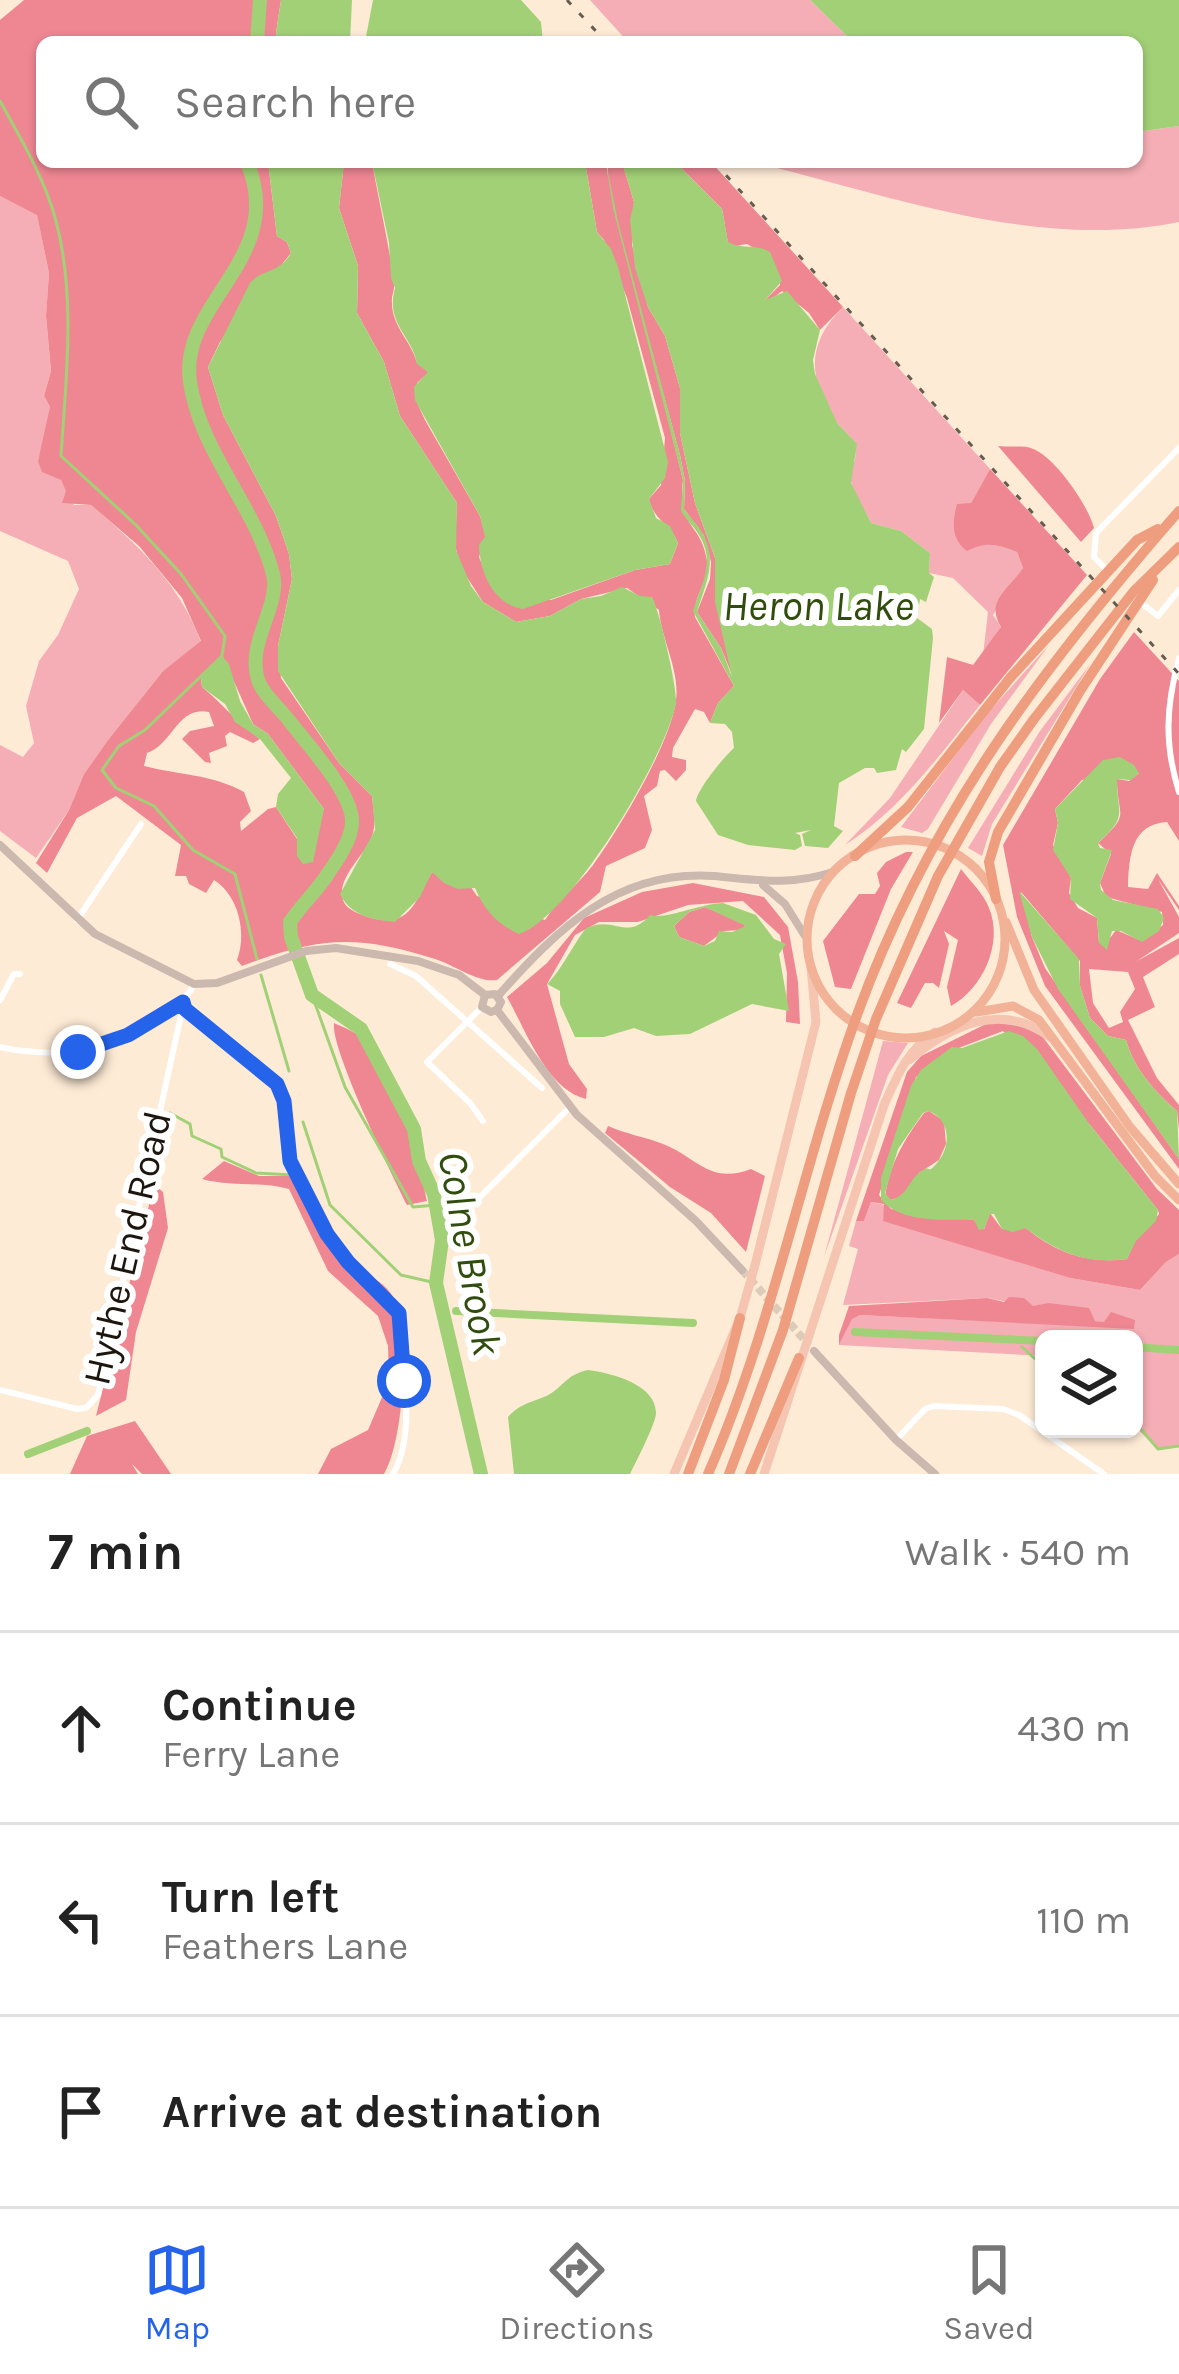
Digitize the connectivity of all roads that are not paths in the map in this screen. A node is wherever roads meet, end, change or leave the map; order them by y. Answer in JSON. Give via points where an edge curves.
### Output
{"nodes":[{"id":1,"x":1179,"y":448,"type":"edge"},
{"id":2,"x":1179,"y":511,"type":"edge"},
{"id":3,"x":1179,"y":547,"type":"edge"},
{"id":4,"x":1116,"y":573,"type":"junction"},
{"id":5,"x":1179,"y":590,"type":"edge"},
{"id":6,"x":1120,"y":618,"type":"junction"},
{"id":7,"x":1179,"y":658,"type":"edge"},
{"id":8,"x":1179,"y":792,"type":"edge"},
{"id":9,"x":141,"y":824,"type":"dead end"},
{"id":10,"x":0,"y":845,"type":"edge"},
{"id":11,"x":855,"y":856,"type":"junction"},
{"id":12,"x":832,"y":872,"type":"junction"},
{"id":13,"x":762,"y":884,"type":"junction"},
{"id":14,"x":996,"y":899,"type":"junction"},
{"id":15,"x":1004,"y":918,"type":"junction"},
{"id":16,"x":77,"y":920,"type":"junction"},
{"id":17,"x":806,"y":936,"type":"junction"},
{"id":18,"x":390,"y":964,"type":"dead end"},
{"id":19,"x":811,"y":967,"type":"junction"},
{"id":20,"x":20,"y":974,"type":"dead end"},
{"id":21,"x":194,"y":984,"type":"junction"},
{"id":22,"x":485,"y":994,"type":"junction"},
{"id":23,"x":498,"y":996,"type":"junction"},
{"id":24,"x":0,"y":1000,"type":"edge"},
{"id":25,"x":184,"y":1006,"type":"junction"},
{"id":26,"x":482,"y":1007,"type":"junction"},
{"id":27,"x":497,"y":1010,"type":"junction"},
{"id":28,"x":968,"y":1016,"type":"junction"},
{"id":29,"x":466,"y":1021,"type":"junction"},
{"id":30,"x":935,"y":1032,"type":"junction"},
{"id":31,"x":1054,"y":1040,"type":"junction"},
{"id":32,"x":0,"y":1047,"type":"edge"},
{"id":33,"x":896,"y":1077,"type":"junction"},
{"id":34,"x":542,"y":1088,"type":"dead end"},
{"id":35,"x":570,"y":1107,"type":"junction"},
{"id":36,"x":483,"y":1121,"type":"dead end"},
{"id":37,"x":1179,"y":1184,"type":"edge"},
{"id":38,"x":1179,"y":1200,"type":"edge"},
{"id":39,"x":459,"y":1218,"type":"dead end"},
{"id":40,"x":742,"y":1270,"type":"tunnel mouth"},
{"id":41,"x":740,"y":1318,"type":"junction"},
{"id":42,"x":814,"y":1351,"type":"tunnel mouth"},
{"id":43,"x":799,"y":1358,"type":"junction"},
{"id":44,"x":0,"y":1390,"type":"edge"},
{"id":45,"x":896,"y":1440,"type":"junction"},
{"id":46,"x":394,"y":1474,"type":"edge"},
{"id":47,"x":674,"y":1474,"type":"edge"},
{"id":48,"x":688,"y":1474,"type":"edge"},
{"id":49,"x":708,"y":1474,"type":"edge"},
{"id":50,"x":729,"y":1474,"type":"edge"},
{"id":51,"x":750,"y":1474,"type":"edge"},
{"id":52,"x":764,"y":1474,"type":"edge"},
{"id":53,"x":935,"y":1474,"type":"edge"},
{"id":54,"x":1104,"y":1474,"type":"edge"}],
"edges":[{"from":1,"to":5,"type":"street","via":[[1101,528],[1092,548],[1153,615]]},
{"from":2,"to":4,"type":"highway","via":[[1137,540]]},
{"from":3,"to":6,"type":"highway"},
{"from":4,"to":11,"type":"highway","via":[[1010,677],[908,807]]},
{"from":4,"to":49,"type":"highway","via":[[1015,711],[922,868],[858,1012],[768,1315]]},
{"from":6,"to":14,"type":"highway","via":[[993,842]]},
{"from":6,"to":50,"type":"highway","via":[[1000,767],[938,876],[876,1019],[782,1330]]},
{"from":7,"to":8,"type":"street","via":[[1167,741]]},
{"from":9,"to":16,"type":"street"},
{"from":10,"to":16,"type":"main road"},
{"from":11,"to":12,"type":"highway"},
{"from":11,"to":14,"type":"highway","via":[[920,841],[976,865]]},
{"from":12,"to":13,"type":"main road"},
{"from":12,"to":17,"type":"highway","via":[[812,899]]},
{"from":13,"to":17,"type":"main road"},
{"from":13,"to":23,"type":"main road","via":[[677,876],[612,894],[562,929]]},
{"from":14,"to":15,"type":"highway"},
{"from":15,"to":28,"type":"highway","via":[[1001,977]]},
{"from":15,"to":37,"type":"highway","via":[[1034,990]]},
{"from":16,"to":21,"type":"main road"},
{"from":17,"to":19,"type":"highway"},
{"from":18,"to":29,"type":"street"},
{"from":19,"to":30,"type":"highway","via":[[832,1003],[862,1028],[900,1038]]},
{"from":19,"to":41,"type":"main road","via":[[816,1022]]},
{"from":20,"to":24,"type":"street"},
{"from":21,"to":22,"type":"main road","via":[[306,951],[347,948],[418,961]]},
{"from":21,"to":25,"type":"street"},
{"from":22,"to":23,"type":"main road"},
{"from":22,"to":26,"type":"main road"},
{"from":23,"to":27,"type":"main road"},
{"from":25,"to":32,"type":"street","via":[[90,1050]]},
{"from":25,"to":44,"type":"street","name":"Hythe End Road","via":[[98,1395],[77,1409]]},
{"from":25,"to":46,"type":"street","via":[[277,1084],[290,1161],[327,1234],[399,1313],[406,1429]]},
{"from":26,"to":27,"type":"main road"},
{"from":26,"to":29,"type":"street"},
{"from":27,"to":35,"type":"main road"},
{"from":28,"to":30,"type":"highway"},
{"from":28,"to":31,"type":"highway","via":[[1019,1008]]},
{"from":29,"to":34,"type":"street"},
{"from":29,"to":36,"type":"street","via":[[427,1062]]},
{"from":30,"to":33,"type":"main road","via":[[913,1047]]},
{"from":31,"to":33,"type":"main road","via":[[1023,1021],[993,1017],[920,1051]]},
{"from":31,"to":38,"type":"highway"},
{"from":33,"to":43,"type":"main road"},
{"from":35,"to":39,"type":"street"},
{"from":35,"to":40,"type":"main road"},
{"from":41,"to":47,"type":"main road"},
{"from":41,"to":48,"type":"highway"},
{"from":42,"to":45,"type":"main road"},
{"from":43,"to":51,"type":"highway"},
{"from":43,"to":52,"type":"main road"},
{"from":45,"to":53,"type":"main road"},
{"from":45,"to":54,"type":"street","via":[[934,1406],[1004,1409]]}]}
